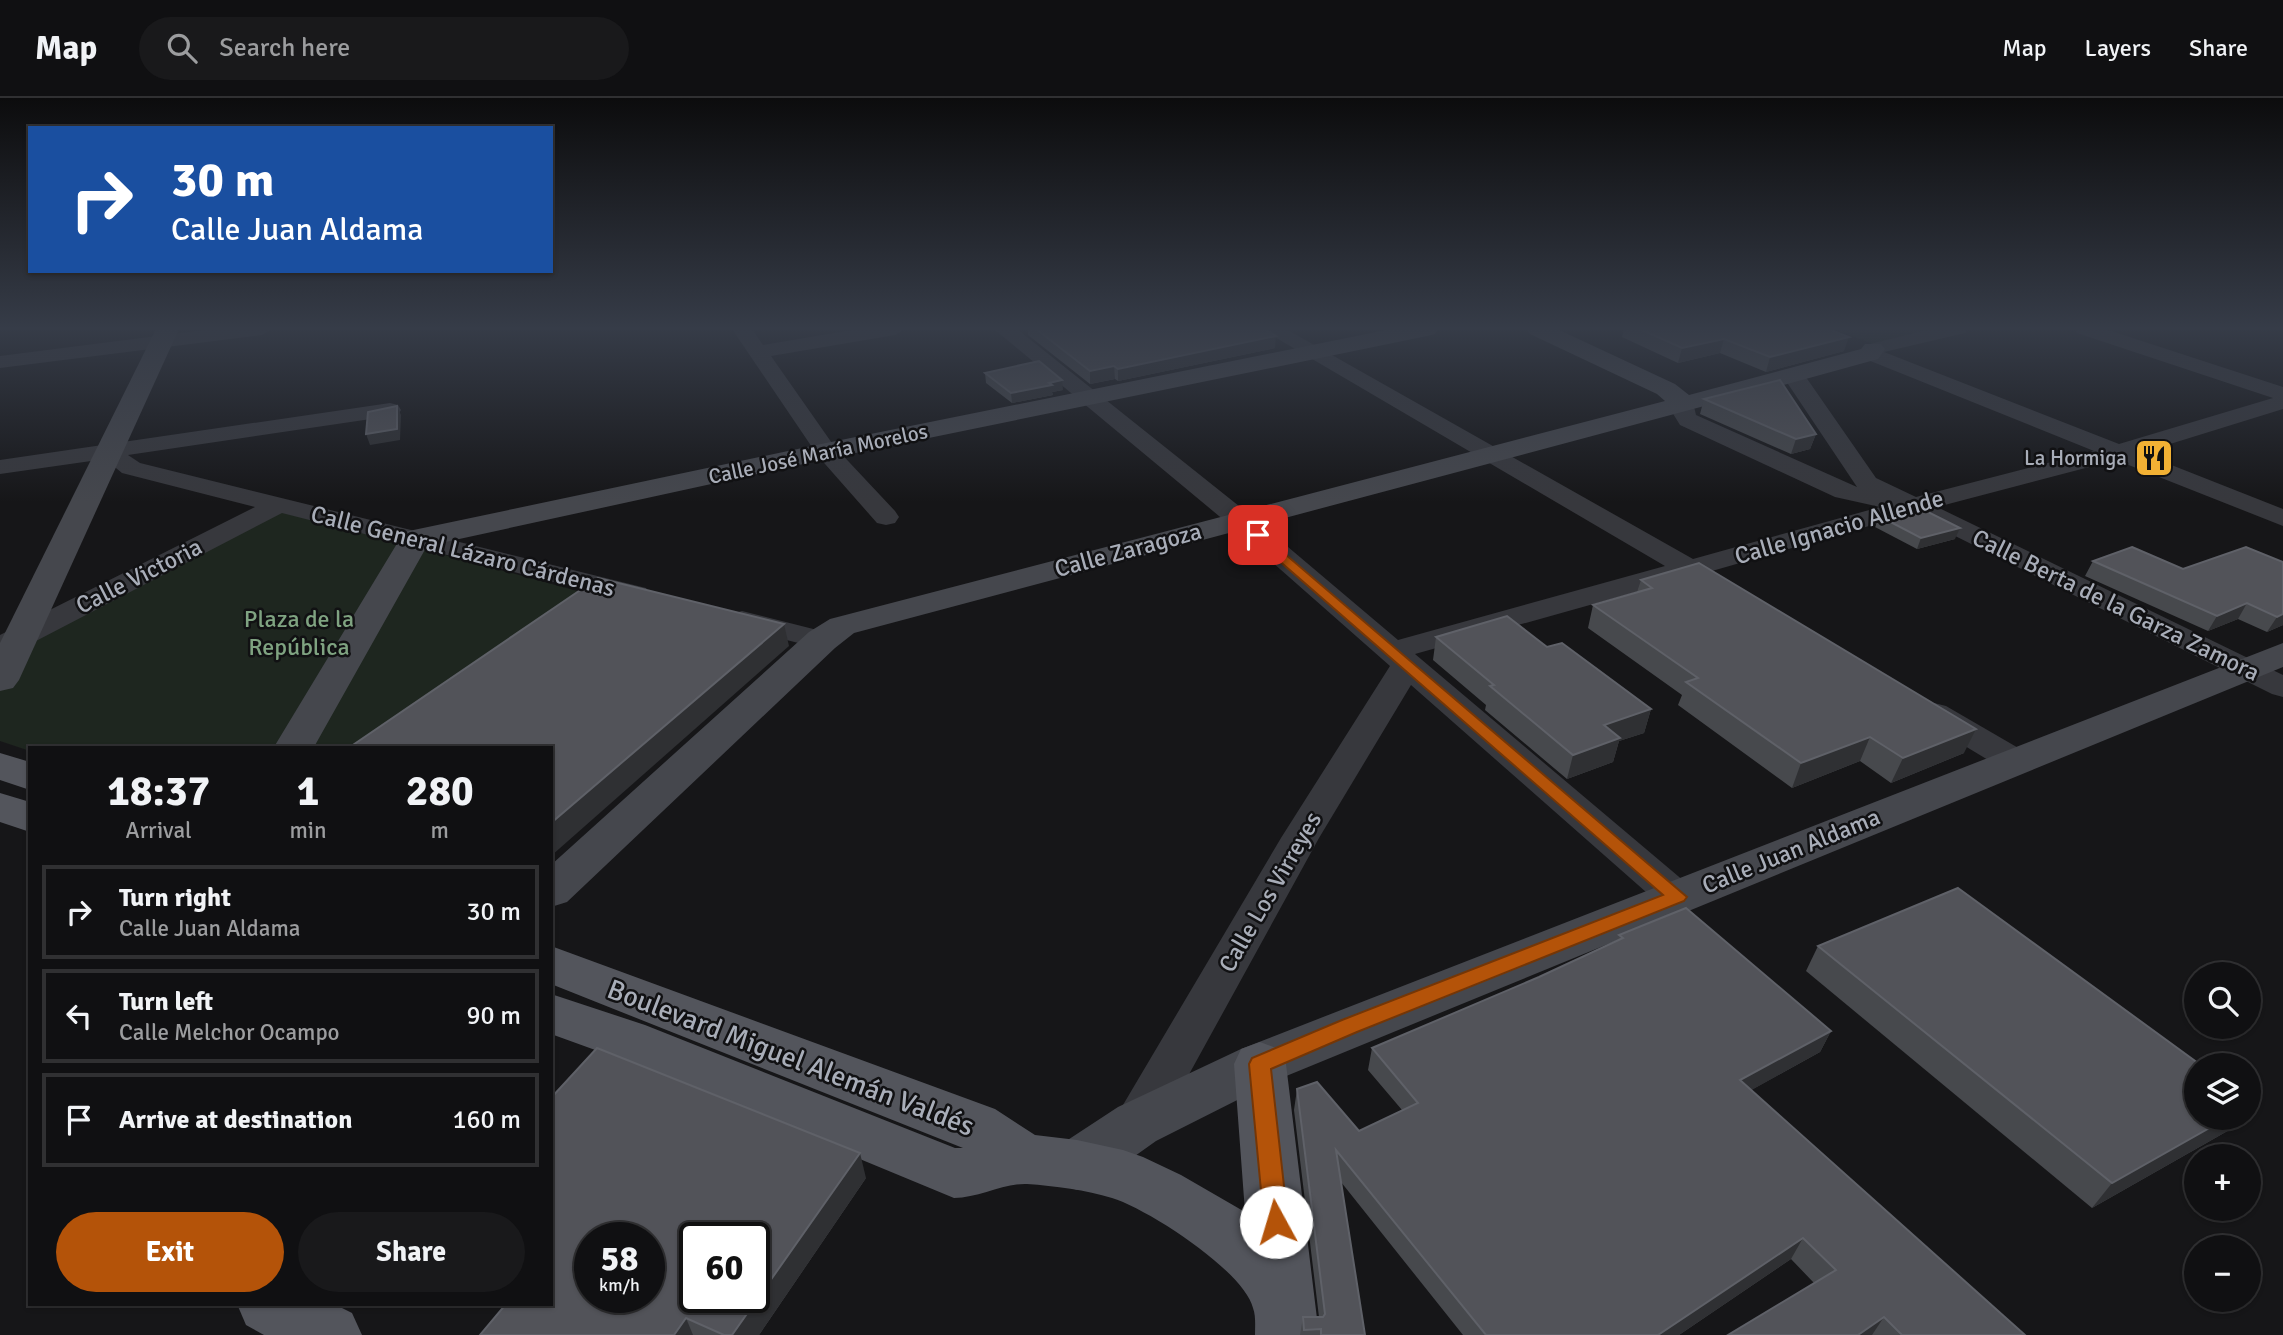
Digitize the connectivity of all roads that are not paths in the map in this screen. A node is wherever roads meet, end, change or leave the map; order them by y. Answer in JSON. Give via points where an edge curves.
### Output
{"nodes":[{"id":1,"x":141,"y":387,"type":"edge"},
{"id":2,"x":782,"y":387,"type":"edge"},
{"id":3,"x":1073,"y":387,"type":"edge"},
{"id":4,"x":1146,"y":387,"type":"edge"},
{"id":5,"x":1371,"y":387,"type":"edge"},
{"id":6,"x":1659,"y":387,"type":"edge"},
{"id":7,"x":1747,"y":387,"type":"edge"},
{"id":8,"x":1801,"y":387,"type":"edge"},
{"id":9,"x":1957,"y":387,"type":"edge"},
{"id":10,"x":2261,"y":387,"type":"edge"},
{"id":11,"x":2283,"y":394,"type":"edge"},
{"id":12,"x":1088,"y":399,"type":"junction"},
{"id":13,"x":2283,"y":402,"type":"edge"},
{"id":14,"x":1684,"y":403,"type":"junction"},
{"id":15,"x":390,"y":410,"type":"edge"},
{"id":16,"x":111,"y":450,"type":"junction"},
{"id":17,"x":826,"y":451,"type":"junction"},
{"id":18,"x":2116,"y":452,"type":"junction"},
{"id":19,"x":1488,"y":454,"type":"junction"},
{"id":20,"x":0,"y":467,"type":"edge"},
{"id":21,"x":278,"y":505,"type":"junction"},
{"id":22,"x":1912,"y":506,"type":"junction"},
{"id":23,"x":886,"y":517,"type":"dead end"},
{"id":24,"x":2283,"y":518,"type":"edge"},
{"id":25,"x":1240,"y":520,"type":"junction"},
{"id":26,"x":415,"y":539,"type":"junction"},
{"id":27,"x":1691,"y":569,"type":"junction"},
{"id":28,"x":1727,"y":590,"type":"edge"},
{"id":29,"x":660,"y":600,"type":"edge"},
{"id":30,"x":714,"y":613,"type":"edge"},
{"id":31,"x":822,"y":640,"type":"junction"},
{"id":32,"x":9,"y":642,"type":"edge"},
{"id":33,"x":1401,"y":657,"type":"junction"},
{"id":34,"x":2271,"y":670,"type":"edge"},
{"id":35,"x":0,"y":680,"type":"edge"},
{"id":36,"x":1907,"y":697,"type":"edge"},
{"id":37,"x":295,"y":746,"type":"edge"},
{"id":38,"x":2015,"y":761,"type":"junction"},
{"id":39,"x":0,"y":766,"type":"edge"},
{"id":40,"x":28,"y":776,"type":"edge"},
{"id":41,"x":0,"y":807,"type":"edge"},
{"id":42,"x":28,"y":817,"type":"edge"},
{"id":43,"x":553,"y":889,"type":"edge"},
{"id":44,"x":1677,"y":897,"type":"junction"},
{"id":45,"x":553,"y":965,"type":"edge"},
{"id":46,"x":553,"y":1015,"type":"edge"},
{"id":47,"x":1260,"y":1064,"type":"junction"},
{"id":48,"x":1137,"y":1124,"type":"junction"},
{"id":49,"x":1051,"y":1162,"type":"junction"},
{"id":50,"x":272,"y":1306,"type":"edge"},
{"id":51,"x":1285,"y":1318,"type":"edge"},
{"id":52,"x":330,"y":1335,"type":"edge"}],
"edges":[{"from":1,"to":16,"type":"main road"},
{"from":2,"to":17,"type":"street"},
{"from":3,"to":12,"type":"street"},
{"from":4,"to":12,"type":"main road","name":"Calle José María Morelos"},
{"from":5,"to":19,"type":"street"},
{"from":6,"to":14,"type":"main road"},
{"from":7,"to":14,"type":"main road","name":"Calle Zaragoza"},
{"from":8,"to":22,"type":"street","via":[[1867,483]]},
{"from":9,"to":18,"type":"street"},
{"from":10,"to":11,"type":"street"},
{"from":12,"to":17,"type":"main road","name":"Calle José María Morelos"},
{"from":12,"to":25,"type":"street"},
{"from":13,"to":18,"type":"street","name":"Calle Ignacio Allende"},
{"from":14,"to":19,"type":"main road","name":"Calle Zaragoza"},
{"from":14,"to":22,"type":"street","via":[[1688,420],[1844,492]]},
{"from":15,"to":16,"type":"street"},
{"from":16,"to":20,"type":"street"},
{"from":16,"to":21,"type":"street","name":"Calle General Lázaro Cárdenas","via":[[131,468]]},
{"from":16,"to":32,"type":"main road"},
{"from":17,"to":23,"type":"street"},
{"from":17,"to":26,"type":"main road","name":"Calle José María Morelos"},
{"from":18,"to":22,"type":"street","name":"Calle Ignacio Allende"},
{"from":18,"to":24,"type":"street"},
{"from":19,"to":25,"type":"main road","name":"Calle Zaragoza"},
{"from":19,"to":27,"type":"street"},
{"from":21,"to":26,"type":"street","name":"Calle General Lázaro Cárdenas"},
{"from":21,"to":32,"type":"street","name":"Calle Victoria"},
{"from":22,"to":27,"type":"street","name":"Calle Ignacio Allende"},
{"from":22,"to":34,"type":"street","name":"Calle Berta de la Garza Zamora"},
{"from":25,"to":31,"type":"main road","name":"Calle Zaragoza","via":[[842,626]]},
{"from":25,"to":33,"type":"street"},
{"from":26,"to":29,"type":"street","name":"Calle General Lázaro Cárdenas"},
{"from":26,"to":37,"type":"main road"},
{"from":27,"to":28,"type":"street"},
{"from":27,"to":33,"type":"street","name":"Calle Ignacio Allende"},
{"from":30,"to":31,"type":"street"},
{"from":31,"to":43,"type":"main road","name":"Calle Zaragoza"},
{"from":32,"to":35,"type":"main road"},
{"from":33,"to":44,"type":"street"},
{"from":33,"to":48,"type":"street","name":"Calle Los Virreyes"},
{"from":34,"to":38,"type":"main road","name":"Calle Juan Aldama"},
{"from":36,"to":38,"type":"street"},
{"from":38,"to":44,"type":"main road","name":"Calle Juan Aldama"},
{"from":39,"to":40,"type":"main road"},
{"from":41,"to":42,"type":"main road"},
{"from":44,"to":47,"type":"main road","name":"Calle Juan Aldama"},
{"from":45,"to":49,"type":"main road","name":"Boulevard Miguel Alemán Valdés","via":[[976,1126]]},
{"from":46,"to":49,"type":"main road","name":"Boulevard Miguel Alemán Valdés","via":[[954,1172]]},
{"from":47,"to":48,"type":"main road","name":"Calle Juan Aldama"},
{"from":47,"to":51,"type":"main road"},
{"from":48,"to":49,"type":"main road","name":"Calle Juan Aldama"},
{"from":49,"to":51,"type":"main road","via":[[1123,1175],[1235,1238],[1262,1267]]},
{"from":50,"to":52,"type":"main road"}]}
